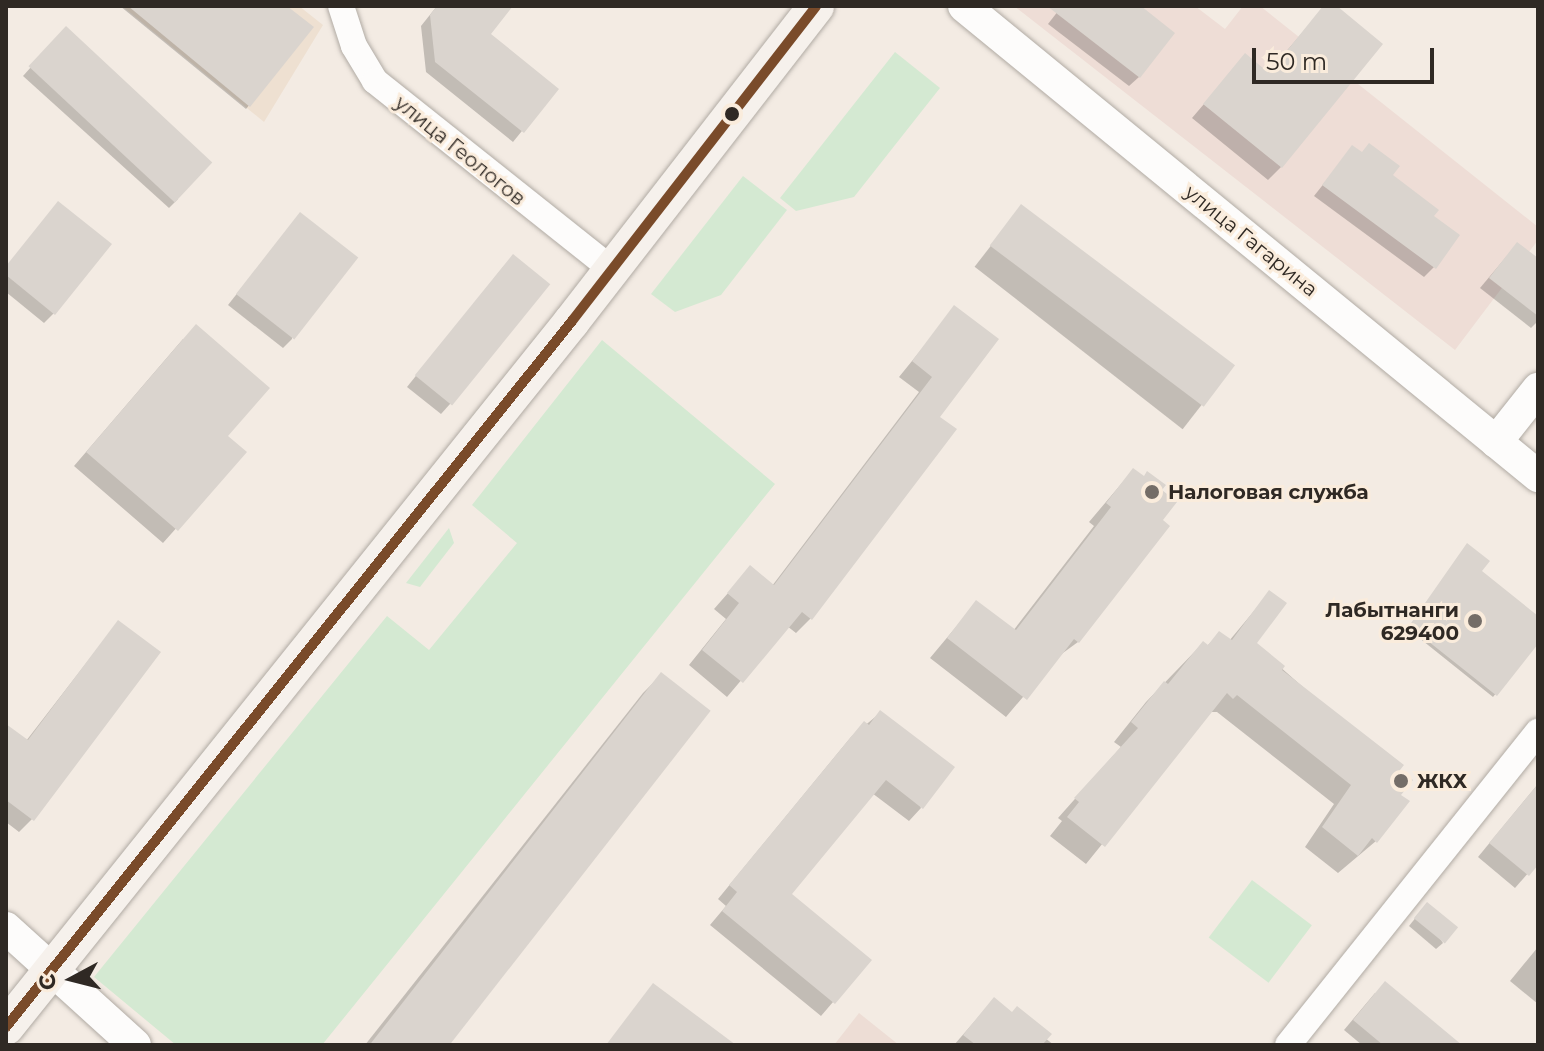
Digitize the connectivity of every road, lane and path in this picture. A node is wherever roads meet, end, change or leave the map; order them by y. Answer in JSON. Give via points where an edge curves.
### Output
{"nodes":[{"id":1,"x":341,"y":6,"type":"edge"},
{"id":2,"x":816,"y":6,"type":"edge"},
{"id":3,"x":964,"y":6,"type":"edge"},
{"id":4,"x":613,"y":270,"type":"junction"},
{"id":5,"x":1538,"y":389,"type":"edge"},
{"id":6,"x":1496,"y":442,"type":"junction"},
{"id":7,"x":1538,"y":476,"type":"edge"},
{"id":8,"x":1538,"y":732,"type":"edge"},
{"id":9,"x":6,"y":928,"type":"edge"},
{"id":10,"x":53,"y":971,"type":"junction"},
{"id":11,"x":6,"y":1027,"type":"edge"},
{"id":12,"x":135,"y":1045,"type":"edge"},
{"id":13,"x":1288,"y":1045,"type":"edge"}],
"edges":[{"from":1,"to":4,"type":"street","name":"улица Геологов","via":[[354,46],[375,81]]},
{"from":2,"to":4,"type":"main road"},
{"from":3,"to":6,"type":"street","name":"улица Гагарина"},
{"from":4,"to":10,"type":"main road"},
{"from":5,"to":6,"type":"street"},
{"from":6,"to":7,"type":"street","name":"улица Гагарина"},
{"from":8,"to":13,"type":"street"},
{"from":9,"to":10,"type":"street"},
{"from":10,"to":11,"type":"main road"},
{"from":10,"to":12,"type":"street"}]}
